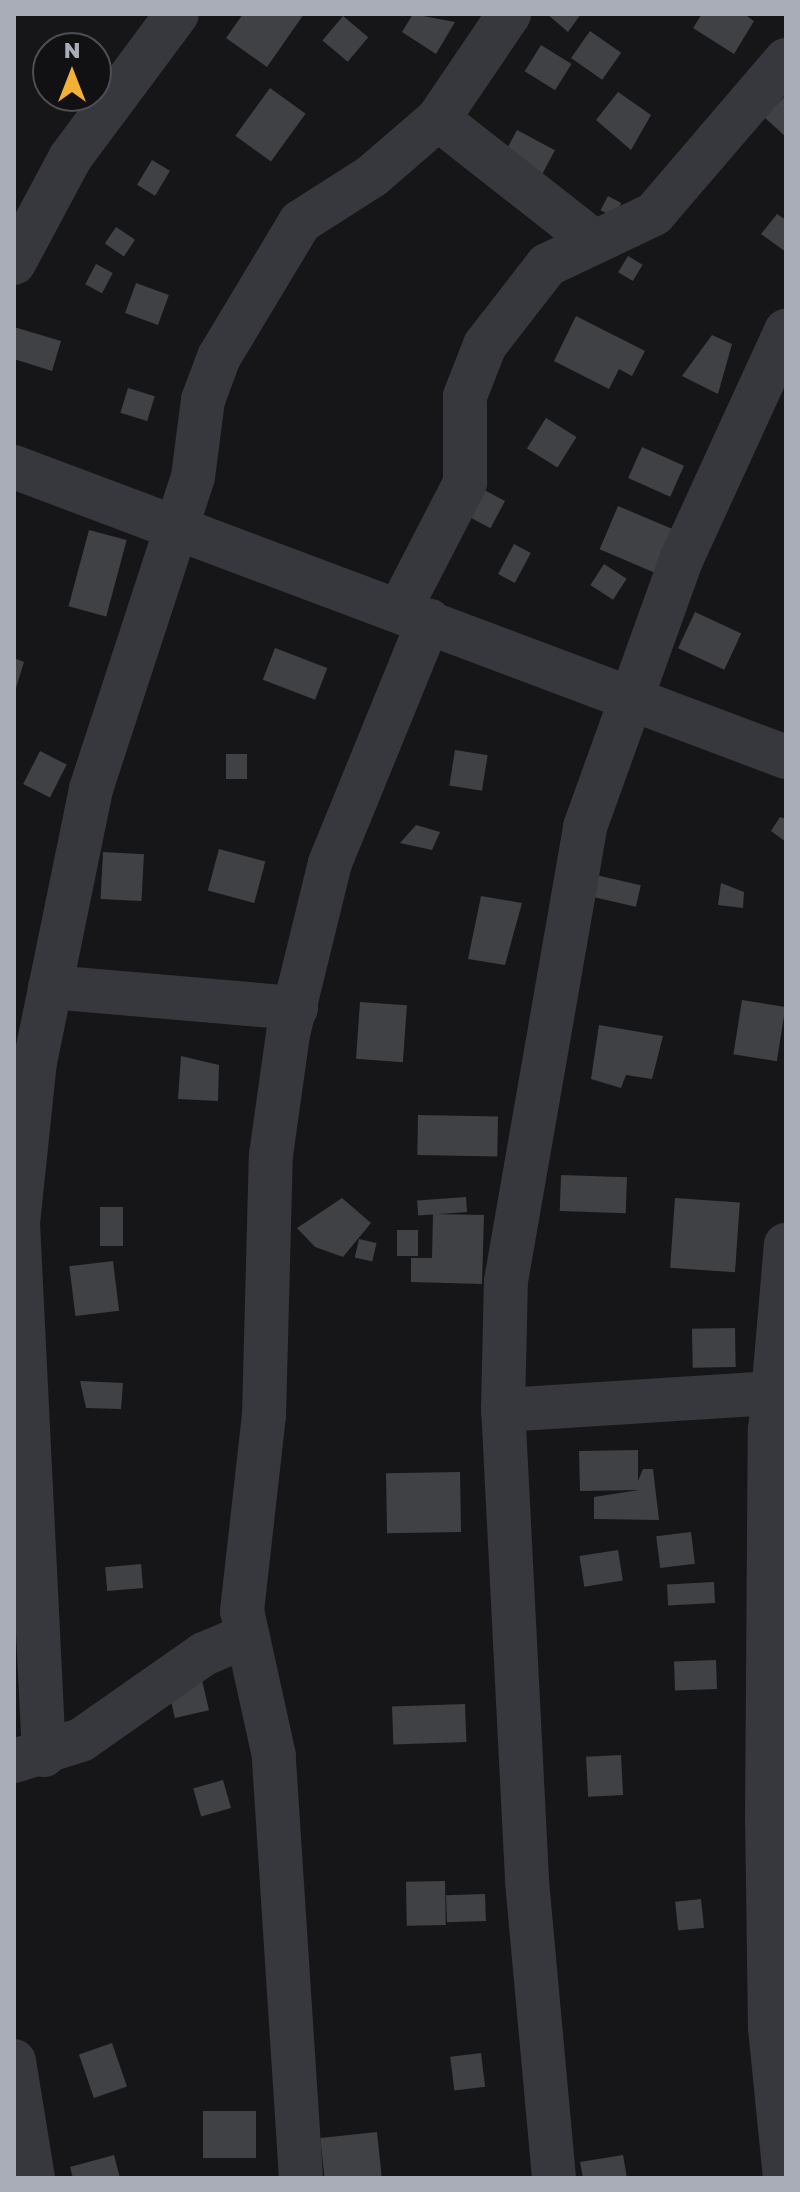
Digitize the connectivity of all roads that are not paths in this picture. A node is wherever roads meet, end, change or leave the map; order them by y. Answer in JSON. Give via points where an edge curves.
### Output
{"nodes":[{"id":1,"x":177,"y":14,"type":"edge"},
{"id":2,"x":509,"y":14,"type":"edge"},
{"id":3,"x":786,"y":60,"type":"edge"},
{"id":4,"x":438,"y":119,"type":"junction"},
{"id":5,"x":591,"y":239,"type":"junction"},
{"id":6,"x":14,"y":263,"type":"edge"},
{"id":7,"x":786,"y":331,"type":"edge"},
{"id":8,"x":14,"y":467,"type":"edge"},
{"id":9,"x":174,"y":530,"type":"junction"},
{"id":10,"x":415,"y":613,"type":"junction"},
{"id":11,"x":630,"y":697,"type":"junction"},
{"id":12,"x":786,"y":757,"type":"edge"},
{"id":13,"x":50,"y":987,"type":"junction"},
{"id":14,"x":296,"y":1008,"type":"junction"},
{"id":15,"x":786,"y":1245,"type":"edge"},
{"id":16,"x":773,"y":1393,"type":"junction"},
{"id":17,"x":503,"y":1410,"type":"junction"},
{"id":18,"x":244,"y":1637,"type":"junction"},
{"id":19,"x":29,"y":1758,"type":"edge"},
{"id":20,"x":14,"y":2061,"type":"edge"},
{"id":21,"x":33,"y":2178,"type":"edge"},
{"id":22,"x":301,"y":2178,"type":"edge"},
{"id":23,"x":554,"y":2178,"type":"edge"},
{"id":24,"x":785,"y":2178,"type":"edge"}],
"edges":[{"from":1,"to":6,"type":"street","via":[[70,158]]},
{"from":2,"to":4,"type":"street"},
{"from":3,"to":5,"type":"street","via":[[654,214]]},
{"from":4,"to":5,"type":"street"},
{"from":4,"to":9,"type":"street","via":[[372,176],[300,222],[282,243],[208,379],[193,477]]},
{"from":5,"to":10,"type":"street","via":[[547,265],[485,345],[465,396],[465,483]]},
{"from":7,"to":11,"type":"street","via":[[754,389]]},
{"from":8,"to":9,"type":"street"},
{"from":9,"to":10,"type":"street"},
{"from":9,"to":13,"type":"street","via":[[91,789]]},
{"from":10,"to":11,"type":"street"},
{"from":10,"to":14,"type":"street","via":[[353,794]]},
{"from":11,"to":12,"type":"street"},
{"from":11,"to":17,"type":"street","via":[[585,827],[568,914],[506,1281]]},
{"from":13,"to":14,"type":"street"},
{"from":13,"to":19,"type":"street","via":[[18,1223]]},
{"from":14,"to":18,"type":"street","via":[[271,1155],[264,1416]]},
{"from":15,"to":16,"type":"street"},
{"from":16,"to":17,"type":"street"},
{"from":16,"to":24,"type":"street","via":[[767,1839],[770,2027]]},
{"from":17,"to":23,"type":"street","via":[[527,1879]]},
{"from":18,"to":19,"type":"street","via":[[204,1654],[109,1724]]},
{"from":18,"to":22,"type":"street","via":[[274,1756]]},
{"from":20,"to":21,"type":"street"}]}
